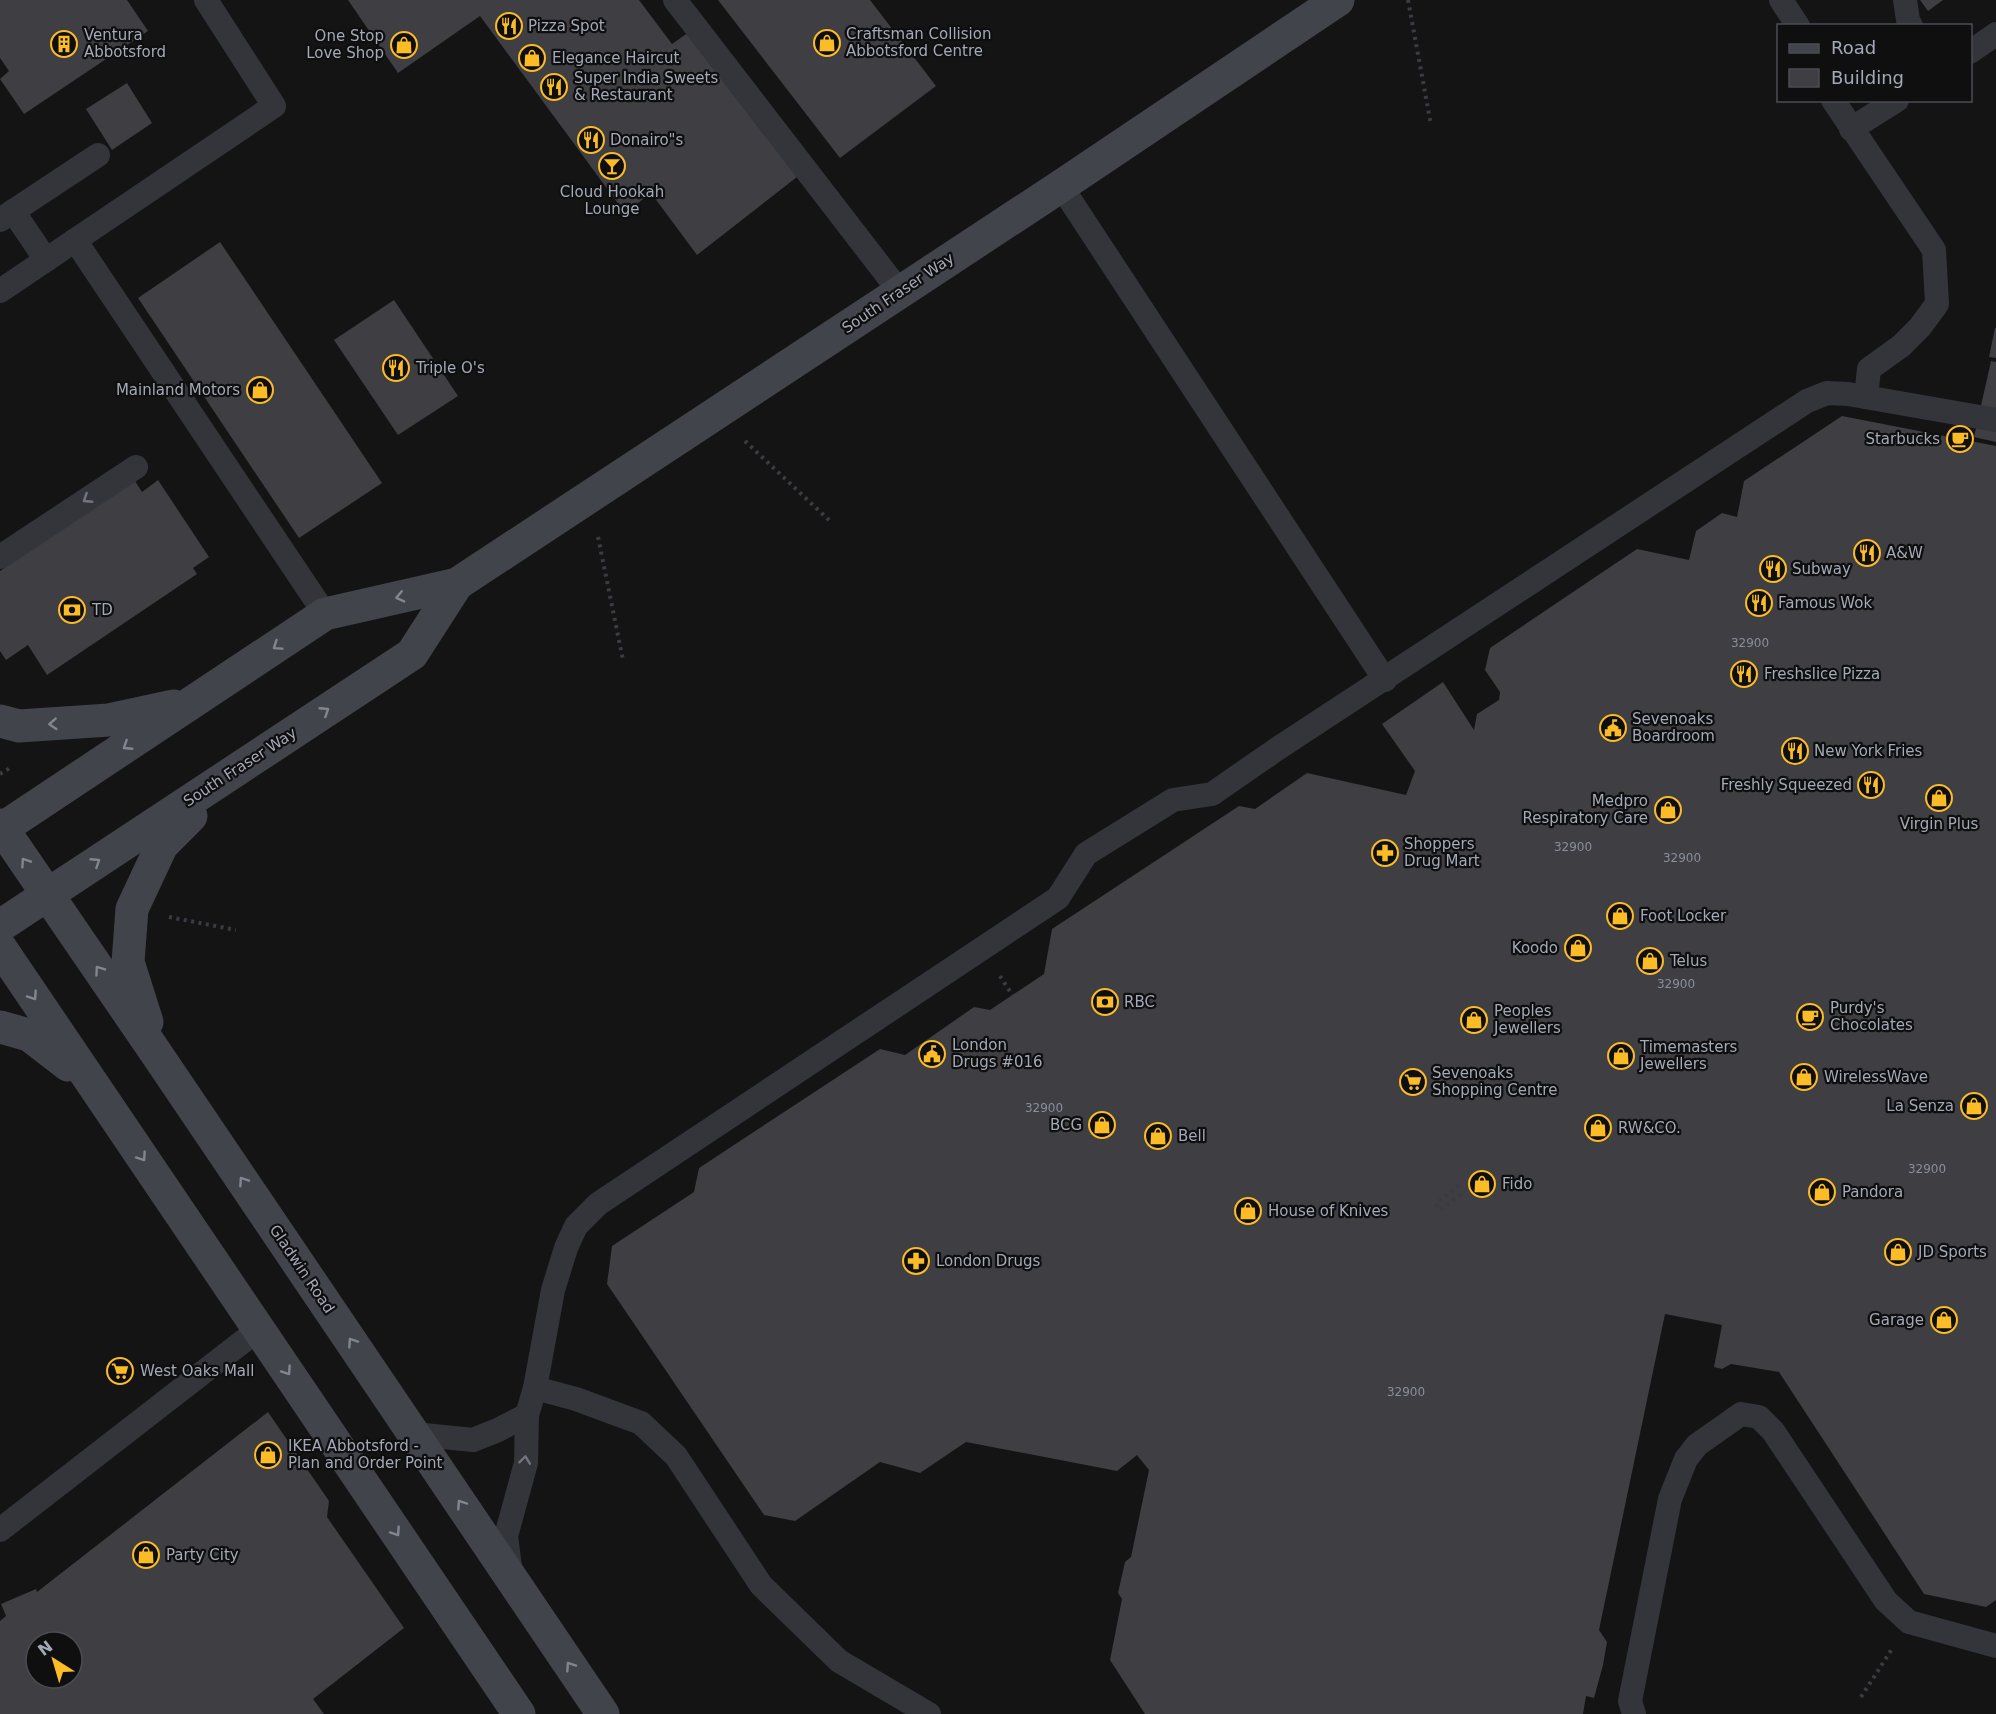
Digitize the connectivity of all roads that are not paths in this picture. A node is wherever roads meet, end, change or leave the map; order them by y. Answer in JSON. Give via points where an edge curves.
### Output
{"nodes":[{"id":1,"x":206,"y":0,"type":"edge"},
{"id":2,"x":675,"y":0,"type":"edge"},
{"id":3,"x":1338,"y":0,"type":"edge"},
{"id":4,"x":1781,"y":0,"type":"edge"},
{"id":5,"x":1905,"y":0,"type":"edge"},
{"id":6,"x":1797,"y":24,"type":"edge"},
{"id":7,"x":1910,"y":24,"type":"edge"},
{"id":8,"x":1996,"y":34,"type":"edge"},
{"id":9,"x":1972,"y":51,"type":"edge"},
{"id":10,"x":1834,"y":102,"type":"edge"},
{"id":11,"x":1894,"y":102,"type":"edge"},
{"id":12,"x":1851,"y":129,"type":"junction"},
{"id":13,"x":98,"y":155,"type":"dead end"},
{"id":14,"x":1061,"y":186,"type":"junction"},
{"id":15,"x":7,"y":215,"type":"edge"},
{"id":16,"x":75,"y":240,"type":"junction"},
{"id":17,"x":46,"y":260,"type":"junction"},
{"id":18,"x":0,"y":291,"type":"edge"},
{"id":19,"x":900,"y":292,"type":"junction"},
{"id":20,"x":1866,"y":397,"type":"junction"},
{"id":21,"x":1996,"y":420,"type":"edge"},
{"id":22,"x":136,"y":467,"type":"dead end"},
{"id":23,"x":0,"y":557,"type":"edge"},
{"id":24,"x":457,"y":584,"type":"junction"},
{"id":25,"x":325,"y":614,"type":"junction"},
{"id":26,"x":1385,"y":680,"type":"junction"},
{"id":27,"x":193,"y":702,"type":"junction"},
{"id":28,"x":0,"y":722,"type":"edge"},
{"id":29,"x":241,"y":767,"type":"junction"},
{"id":30,"x":1,"y":828,"type":"edge"},
{"id":31,"x":48,"y":895,"type":"junction"},
{"id":32,"x":0,"y":926,"type":"edge"},
{"id":33,"x":0,"y":947,"type":"edge"},
{"id":34,"x":0,"y":1027,"type":"edge"},
{"id":35,"x":156,"y":1053,"type":"junction"},
{"id":36,"x":94,"y":1087,"type":"junction"},
{"id":37,"x":259,"y":1329,"type":"junction"},
{"id":38,"x":535,"y":1388,"type":"junction"},
{"id":39,"x":527,"y":1415,"type":"junction"},
{"id":40,"x":414,"y":1434,"type":"junction"},
{"id":41,"x":0,"y":1530,"type":"edge"},
{"id":42,"x":512,"y":1579,"type":"junction"},
{"id":43,"x":1996,"y":1646,"type":"edge"},
{"id":44,"x":519,"y":1714,"type":"edge"},
{"id":45,"x":603,"y":1714,"type":"edge"},
{"id":46,"x":929,"y":1714,"type":"edge"},
{"id":47,"x":1634,"y":1714,"type":"edge"}],
"edges":[{"from":1,"to":16,"type":"lane","via":[[274,106]]},
{"from":2,"to":19,"type":"lane"},
{"from":3,"to":14,"type":"main road","name":"South Fraser Way"},
{"from":4,"to":6,"type":"lane"},
{"from":5,"to":7,"type":"lane"},
{"from":8,"to":9,"type":"lane"},
{"from":10,"to":12,"type":"lane"},
{"from":11,"to":12,"type":"lane"},
{"from":12,"to":20,"type":"lane","via":[[1934,250],[1937,304],[1914,334],[1869,369]]},
{"from":13,"to":15,"type":"lane"},
{"from":14,"to":19,"type":"main road","name":"South Fraser Way"},
{"from":14,"to":26,"type":"lane"},
{"from":15,"to":17,"type":"lane"},
{"from":16,"to":17,"type":"lane"},
{"from":16,"to":25,"type":"lane"},
{"from":17,"to":18,"type":"lane"},
{"from":19,"to":24,"type":"main road","name":"South Fraser Way"},
{"from":20,"to":21,"type":"lane"},
{"from":20,"to":26,"type":"lane","via":[[1827,393],[1807,401]]},
{"from":22,"to":23,"type":"lane","one_way":true},
{"from":24,"to":25,"type":"main road","name":"South Fraser Way","one_way":true},
{"from":29,"to":24,"type":"main road","name":"South Fraser Way","one_way":true,"via":[[411,654]]},
{"from":25,"to":27,"type":"main road","name":"South Fraser Way","one_way":true},
{"from":26,"to":38,"type":"lane","via":[[1212,794],[1173,800],[1086,854],[1058,898],[598,1204],[576,1226],[566,1248],[553,1290]]},
{"from":27,"to":28,"type":"main road","one_way":true,"via":[[109,720],[19,726]]},
{"from":27,"to":30,"type":"main road","name":"South Fraser Way","one_way":true},
{"from":31,"to":29,"type":"main road","name":"South Fraser Way","one_way":true},
{"from":29,"to":35,"type":"main road","via":[[162,845],[132,909],[128,962]]},
{"from":31,"to":30,"type":"main road","name":"Gladwin Road","one_way":true},
{"from":31,"to":32,"type":"main road","name":"South Fraser Way"},
{"from":35,"to":31,"type":"main road","name":"Gladwin Road","one_way":true},
{"from":33,"to":36,"type":"main road","one_way":true},
{"from":34,"to":36,"type":"main road","via":[[29,1035]]},
{"from":40,"to":35,"type":"main road","name":"Gladwin Road","one_way":true},
{"from":36,"to":37,"type":"main road","one_way":true},
{"from":37,"to":41,"type":"lane"},
{"from":37,"to":44,"type":"main road","one_way":true},
{"from":38,"to":39,"type":"lane"},
{"from":38,"to":46,"type":"lane","via":[[641,1423],[676,1456],[761,1585],[839,1661]]},
{"from":39,"to":40,"type":"lane","via":[[472,1440]]},
{"from":42,"to":39,"type":"lane","one_way":true,"via":[[506,1536],[526,1463]]},
{"from":42,"to":40,"type":"main road","name":"Gladwin Road","one_way":true},
{"from":45,"to":42,"type":"main road","name":"Gladwin Road","one_way":true},
{"from":43,"to":47,"type":"lane","via":[[1909,1622],[1886,1601],[1773,1431],[1759,1418],[1741,1414],[1697,1445],[1686,1459],[1670,1499],[1630,1701]]}]}
